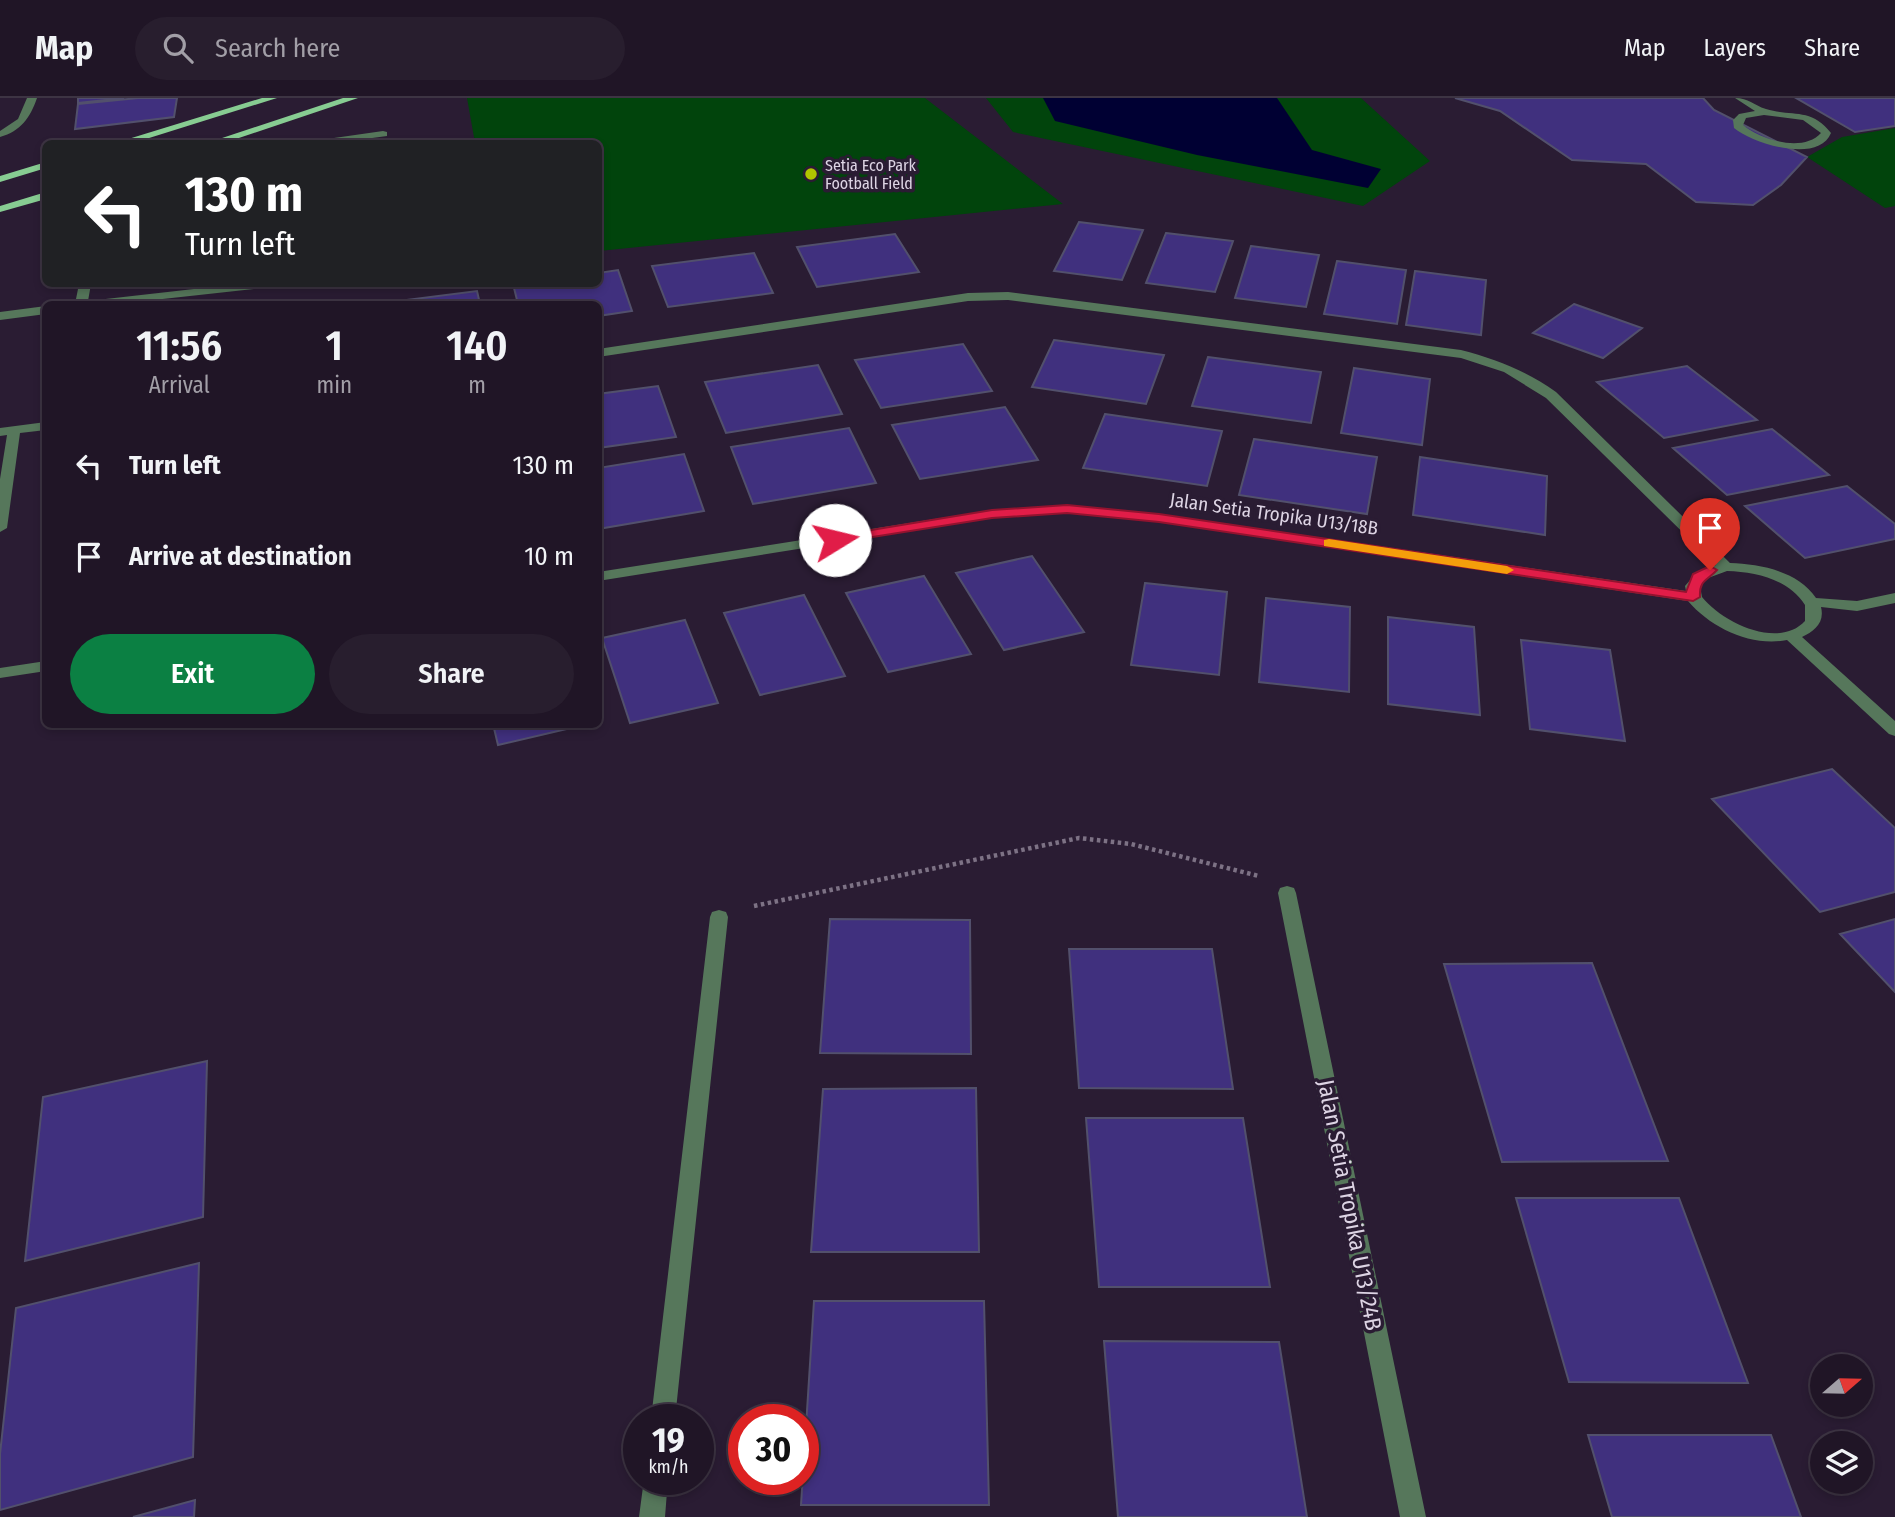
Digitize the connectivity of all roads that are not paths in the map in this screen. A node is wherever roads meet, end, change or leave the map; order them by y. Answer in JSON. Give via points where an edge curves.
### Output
{"nodes":[{"id":1,"x":32,"y":98,"type":"edge"},
{"id":2,"x":272,"y":98,"type":"edge"},
{"id":3,"x":354,"y":98,"type":"edge"},
{"id":4,"x":1740,"y":98,"type":"edge"},
{"id":5,"x":1764,"y":112,"type":"junction"},
{"id":6,"x":5,"y":133,"type":"edge"},
{"id":7,"x":383,"y":134,"type":"dead end"},
{"id":8,"x":130,"y":140,"type":"edge"},
{"id":9,"x":222,"y":140,"type":"edge"},
{"id":10,"x":331,"y":140,"type":"edge"},
{"id":11,"x":42,"y":166,"type":"edge"},
{"id":12,"x":0,"y":179,"type":"edge"},
{"id":13,"x":42,"y":196,"type":"edge"},
{"id":14,"x":0,"y":209,"type":"edge"},
{"id":15,"x":238,"y":287,"type":"edge"},
{"id":16,"x":116,"y":301,"type":"edge"},
{"id":17,"x":42,"y":311,"type":"edge"},
{"id":18,"x":0,"y":316,"type":"edge"},
{"id":19,"x":602,"y":352,"type":"edge"},
{"id":20,"x":42,"y":427,"type":"edge"},
{"id":21,"x":7,"y":431,"type":"edge"},
{"id":22,"x":0,"y":528,"type":"edge"},
{"id":23,"x":1726,"y":567,"type":"junction"},
{"id":24,"x":602,"y":576,"type":"edge"},
{"id":25,"x":1693,"y":597,"type":"junction"},
{"id":26,"x":1895,"y":598,"type":"edge"},
{"id":27,"x":1813,"y":602,"type":"junction"},
{"id":28,"x":1791,"y":636,"type":"junction"},
{"id":29,"x":42,"y":667,"type":"edge"},
{"id":30,"x":0,"y":673,"type":"edge"},
{"id":31,"x":1895,"y":730,"type":"edge"},
{"id":32,"x":1287,"y":893,"type":"road end"},
{"id":33,"x":719,"y":917,"type":"road end"},
{"id":34,"x":665,"y":1404,"type":"edge"},
{"id":35,"x":654,"y":1495,"type":"edge"},
{"id":36,"x":652,"y":1517,"type":"edge"},
{"id":37,"x":1413,"y":1517,"type":"edge"}],
"edges":[{"from":1,"to":6,"type":"street","via":[[25,119]]},
{"from":2,"to":8,"type":"main road"},
{"from":3,"to":9,"type":"main road"},
{"from":4,"to":5,"type":"street"},
{"from":5,"to":5,"type":"street","via":[[1742,116],[1738,125],[1753,136],[1780,144],[1808,144],[1826,133],[1815,123],[1791,114]]},
{"from":7,"to":10,"type":"street"},
{"from":11,"to":12,"type":"main road"},
{"from":13,"to":14,"type":"main road"},
{"from":15,"to":16,"type":"street"},
{"from":17,"to":18,"type":"street"},
{"from":19,"to":23,"type":"street","via":[[968,297],[1008,296],[1461,354],[1524,374],[1551,395]]},
{"from":20,"to":21,"type":"street"},
{"from":21,"to":22,"type":"street"},
{"from":23,"to":25,"type":"street","via":[[1698,577]]},
{"from":23,"to":27,"type":"street","via":[[1767,572],[1802,590]]},
{"from":24,"to":25,"type":"street","name":"Jalan Setia Tropika U13/18B","via":[[992,514],[1067,509],[1159,518]]},
{"from":25,"to":28,"type":"street","via":[[1707,614],[1731,629],[1773,638]]},
{"from":26,"to":27,"type":"street","via":[[1857,606]]},
{"from":27,"to":28,"type":"street","via":[[1813,623]]},
{"from":28,"to":31,"type":"street"},
{"from":29,"to":30,"type":"street"},
{"from":32,"to":37,"type":"street","name":"Jalan Setia Tropika U13/24B"},
{"from":33,"to":34,"type":"street"},
{"from":35,"to":36,"type":"street"}]}
